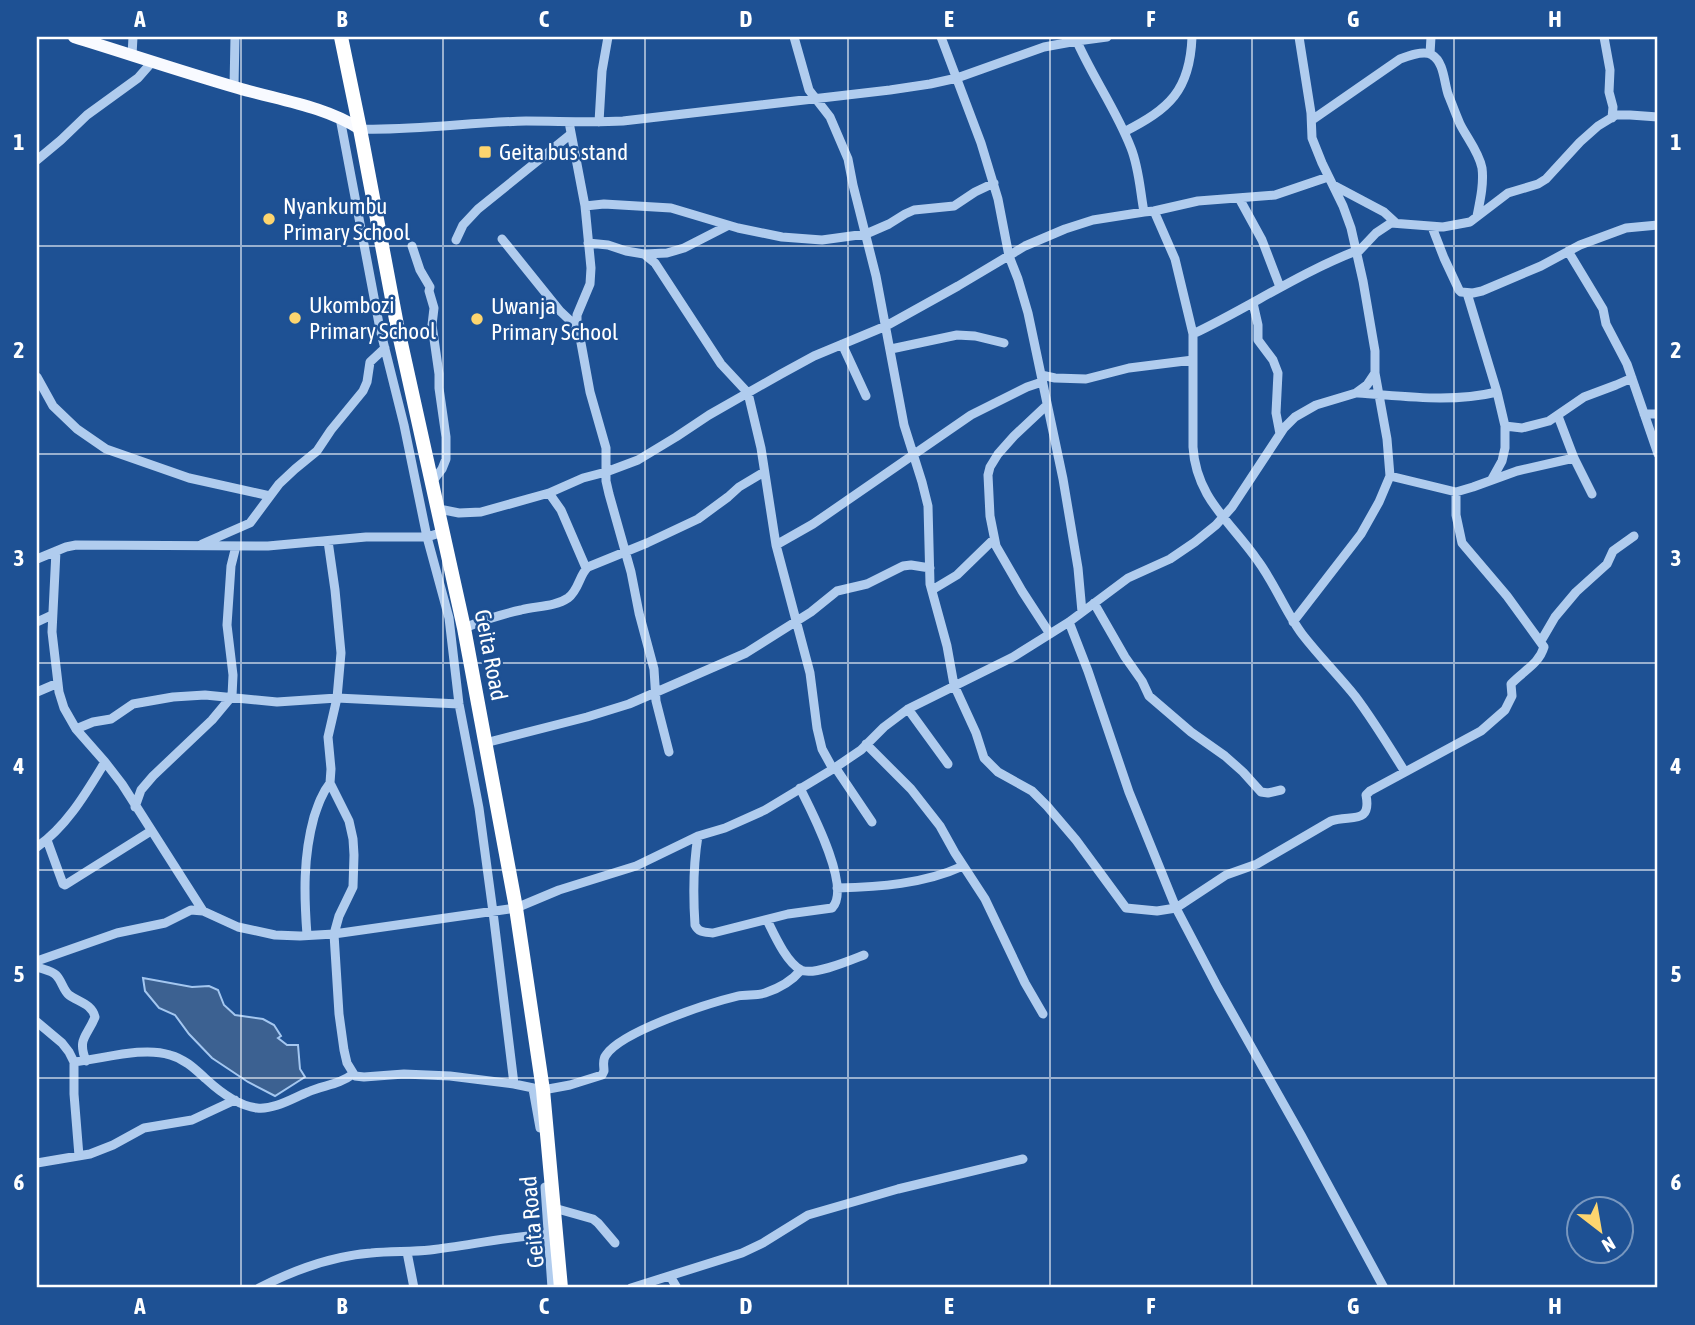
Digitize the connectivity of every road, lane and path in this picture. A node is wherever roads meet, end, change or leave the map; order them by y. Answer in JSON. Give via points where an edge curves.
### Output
{"nodes":[{"id":1,"x":74,"y":37,"type":"edge"},
{"id":2,"x":133,"y":37,"type":"edge"},
{"id":3,"x":235,"y":37,"type":"edge"},
{"id":4,"x":341,"y":37,"type":"edge"},
{"id":5,"x":608,"y":37,"type":"edge"},
{"id":6,"x":794,"y":37,"type":"edge"},
{"id":7,"x":941,"y":37,"type":"edge"},
{"id":8,"x":1107,"y":37,"type":"edge"},
{"id":9,"x":1192,"y":37,"type":"edge"},
{"id":10,"x":1299,"y":37,"type":"edge"},
{"id":11,"x":1431,"y":37,"type":"edge"},
{"id":12,"x":1604,"y":37,"type":"edge"},
{"id":13,"x":1076,"y":39,"type":"edge"},
{"id":14,"x":1430,"y":54,"type":"junction"},
{"id":15,"x":132,"y":55,"type":"junction"},
{"id":16,"x":152,"y":62,"type":"junction"},
{"id":17,"x":957,"y":78,"type":"junction"},
{"id":18,"x":234,"y":87,"type":"junction"},
{"id":19,"x":816,"y":98,"type":"junction"},
{"id":20,"x":1658,"y":117,"type":"edge"},
{"id":21,"x":340,"y":118,"type":"junction"},
{"id":22,"x":1612,"y":118,"type":"junction"},
{"id":23,"x":1312,"y":120,"type":"junction"},
{"id":24,"x":569,"y":122,"type":"junction"},
{"id":25,"x":599,"y":122,"type":"junction"},
{"id":26,"x":360,"y":129,"type":"junction"},
{"id":27,"x":1124,"y":132,"type":"junction"},
{"id":28,"x":572,"y":134,"type":"junction"},
{"id":29,"x":37,"y":160,"type":"edge"},
{"id":30,"x":1331,"y":181,"type":"junction"},
{"id":31,"x":993,"y":183,"type":"junction"},
{"id":32,"x":1240,"y":198,"type":"junction"},
{"id":33,"x":584,"y":206,"type":"junction"},
{"id":34,"x":1149,"y":211,"type":"junction"},
{"id":35,"x":1477,"y":216,"type":"junction"},
{"id":36,"x":1396,"y":223,"type":"junction"},
{"id":37,"x":1658,"y":225,"type":"edge"},
{"id":38,"x":727,"y":226,"type":"junction"},
{"id":39,"x":1432,"y":227,"type":"junction"},
{"id":40,"x":866,"y":234,"type":"junction"},
{"id":41,"x":502,"y":239,"type":"dead end"},
{"id":42,"x":456,"y":240,"type":"dead end"},
{"id":43,"x":588,"y":243,"type":"junction"},
{"id":44,"x":412,"y":246,"type":"dead end"},
{"id":45,"x":1568,"y":251,"type":"junction"},
{"id":46,"x":1357,"y":252,"type":"junction"},
{"id":47,"x":644,"y":254,"type":"junction"},
{"id":48,"x":1009,"y":256,"type":"junction"},
{"id":49,"x":1280,"y":286,"type":"junction"},
{"id":50,"x":1467,"y":293,"type":"junction"},
{"id":51,"x":1253,"y":303,"type":"junction"},
{"id":52,"x":886,"y":326,"type":"junction"},
{"id":53,"x":578,"y":328,"type":"junction"},
{"id":54,"x":1193,"y":334,"type":"junction"},
{"id":55,"x":842,"y":344,"type":"junction"},
{"id":56,"x":1004,"y":344,"type":"dead end"},
{"id":57,"x":385,"y":348,"type":"junction"},
{"id":58,"x":891,"y":349,"type":"junction"},
{"id":59,"x":1193,"y":360,"type":"junction"},
{"id":60,"x":1375,"y":373,"type":"junction"},
{"id":61,"x":37,"y":377,"type":"edge"},
{"id":62,"x":1632,"y":377,"type":"junction"},
{"id":63,"x":1041,"y":379,"type":"junction"},
{"id":64,"x":1497,"y":392,"type":"junction"},
{"id":65,"x":748,"y":393,"type":"junction"},
{"id":66,"x":1356,"y":393,"type":"junction"},
{"id":67,"x":1378,"y":394,"type":"junction"},
{"id":68,"x":866,"y":396,"type":"dead end"},
{"id":69,"x":1047,"y":405,"type":"junction"},
{"id":70,"x":1644,"y":414,"type":"junction"},
{"id":71,"x":1658,"y":414,"type":"edge"},
{"id":72,"x":1558,"y":415,"type":"junction"},
{"id":73,"x":1505,"y":426,"type":"junction"},
{"id":74,"x":1280,"y":434,"type":"junction"},
{"id":75,"x":1658,"y":454,"type":"edge"},
{"id":76,"x":913,"y":456,"type":"junction"},
{"id":77,"x":1574,"y":458,"type":"junction"},
{"id":78,"x":606,"y":472,"type":"junction"},
{"id":79,"x":765,"y":472,"type":"junction"},
{"id":80,"x":1390,"y":476,"type":"junction"},
{"id":81,"x":1492,"y":479,"type":"junction"},
{"id":82,"x":432,"y":482,"type":"junction"},
{"id":83,"x":1455,"y":492,"type":"junction"},
{"id":84,"x":549,"y":493,"type":"junction"},
{"id":85,"x":1592,"y":494,"type":"dead end"},
{"id":86,"x":270,"y":496,"type":"junction"},
{"id":87,"x":439,"y":509,"type":"junction"},
{"id":88,"x":1222,"y":518,"type":"junction"},
{"id":89,"x":443,"y":532,"type":"junction"},
{"id":90,"x":1634,"y":536,"type":"dead end"},
{"id":91,"x":427,"y":537,"type":"junction"},
{"id":92,"x":993,"y":540,"type":"junction"},
{"id":93,"x":328,"y":541,"type":"junction"},
{"id":94,"x":236,"y":545,"type":"junction"},
{"id":95,"x":776,"y":545,"type":"junction"},
{"id":96,"x":198,"y":546,"type":"junction"},
{"id":97,"x":55,"y":551,"type":"junction"},
{"id":98,"x":625,"y":552,"type":"junction"},
{"id":99,"x":37,"y":559,"type":"edge"},
{"id":100,"x":586,"y":568,"type":"junction"},
{"id":101,"x":930,"y":568,"type":"junction"},
{"id":102,"x":932,"y":590,"type":"junction"},
{"id":103,"x":1094,"y":603,"type":"junction"},
{"id":104,"x":1082,"y":612,"type":"junction"},
{"id":105,"x":52,"y":615,"type":"junction"},
{"id":106,"x":795,"y":621,"type":"junction"},
{"id":107,"x":37,"y":622,"type":"edge"},
{"id":108,"x":1069,"y":622,"type":"junction"},
{"id":109,"x":1293,"y":622,"type":"junction"},
{"id":110,"x":464,"y":628,"type":"junction"},
{"id":111,"x":1050,"y":634,"type":"junction"},
{"id":112,"x":1541,"y":641,"type":"junction"},
{"id":113,"x":58,"y":683,"type":"junction"},
{"id":114,"x":954,"y":685,"type":"junction"},
{"id":115,"x":37,"y":692,"type":"edge"},
{"id":116,"x":655,"y":692,"type":"junction"},
{"id":117,"x":233,"y":696,"type":"junction"},
{"id":118,"x":337,"y":698,"type":"junction"},
{"id":119,"x":460,"y":704,"type":"junction"},
{"id":120,"x":908,"y":709,"type":"junction"},
{"id":121,"x":76,"y":729,"type":"junction"},
{"id":122,"x":485,"y":743,"type":"junction"},
{"id":123,"x":866,"y":744,"type":"junction"},
{"id":124,"x":669,"y":752,"type":"dead end"},
{"id":125,"x":105,"y":762,"type":"junction"},
{"id":126,"x":948,"y":764,"type":"dead end"},
{"id":127,"x":834,"y":768,"type":"junction"},
{"id":128,"x":1405,"y":772,"type":"junction"},
{"id":129,"x":330,"y":783,"type":"junction"},
{"id":130,"x":800,"y":788,"type":"junction"},
{"id":131,"x":1281,"y":790,"type":"dead end"},
{"id":132,"x":135,"y":807,"type":"junction"},
{"id":133,"x":872,"y":822,"type":"dead end"},
{"id":134,"x":151,"y":831,"type":"junction"},
{"id":135,"x":698,"y":836,"type":"junction"},
{"id":136,"x":47,"y":840,"type":"junction"},
{"id":137,"x":37,"y":847,"type":"edge"},
{"id":138,"x":964,"y":866,"type":"junction"},
{"id":139,"x":837,"y":888,"type":"junction"},
{"id":140,"x":516,"y":908,"type":"junction"},
{"id":141,"x":203,"y":911,"type":"junction"},
{"id":142,"x":494,"y":912,"type":"junction"},
{"id":143,"x":1178,"y":912,"type":"junction"},
{"id":144,"x":767,"y":920,"type":"junction"},
{"id":145,"x":334,"y":934,"type":"junction"},
{"id":146,"x":307,"y":936,"type":"junction"},
{"id":147,"x":864,"y":955,"type":"dead end"},
{"id":148,"x":40,"y":963,"type":"edge"},
{"id":149,"x":801,"y":970,"type":"junction"},
{"id":150,"x":37,"y":979,"type":"edge"},
{"id":151,"x":1043,"y":1014,"type":"dead end"},
{"id":152,"x":37,"y":1022,"type":"edge"},
{"id":153,"x":86,"y":1061,"type":"junction"},
{"id":154,"x":74,"y":1062,"type":"junction"},
{"id":155,"x":353,"y":1074,"type":"junction"},
{"id":156,"x":514,"y":1084,"type":"junction"},
{"id":157,"x":538,"y":1089,"type":"junction"},
{"id":158,"x":235,"y":1100,"type":"junction"},
{"id":159,"x":79,"y":1156,"type":"junction"},
{"id":160,"x":1023,"y":1159,"type":"dead end"},
{"id":161,"x":37,"y":1163,"type":"edge"},
{"id":162,"x":554,"y":1208,"type":"junction"},
{"id":163,"x":548,"y":1234,"type":"junction"},
{"id":164,"x":615,"y":1243,"type":"dead end"},
{"id":165,"x":407,"y":1252,"type":"junction"},
{"id":166,"x":670,"y":1276,"type":"junction"},
{"id":167,"x":259,"y":1288,"type":"edge"},
{"id":168,"x":414,"y":1288,"type":"edge"},
{"id":169,"x":552,"y":1288,"type":"edge"},
{"id":170,"x":561,"y":1288,"type":"edge"},
{"id":171,"x":631,"y":1288,"type":"edge"},
{"id":172,"x":677,"y":1288,"type":"edge"},
{"id":173,"x":1384,"y":1288,"type":"edge"}],
"edges":[{"from":1,"to":15,"type":"main road"},
{"from":2,"to":15,"type":"street"},
{"from":3,"to":18,"type":"street"},
{"from":4,"to":26,"type":"highway","name":"Geita Road"},
{"from":5,"to":25,"type":"street"},
{"from":6,"to":19,"type":"street","via":[[806,83]]},
{"from":7,"to":17,"type":"street"},
{"from":8,"to":13,"type":"street"},
{"from":9,"to":27,"type":"street","via":[[1191,58],[1180,88],[1157,114]]},
{"from":10,"to":23,"type":"street"},
{"from":11,"to":14,"type":"street"},
{"from":12,"to":22,"type":"street"},
{"from":13,"to":17,"type":"street"},
{"from":13,"to":27,"type":"street"},
{"from":14,"to":23,"type":"street","via":[[1409,55],[1389,66]]},
{"from":14,"to":35,"type":"street","via":[[1440,65],[1459,122],[1481,162]]},
{"from":15,"to":16,"type":"main road"},
{"from":16,"to":18,"type":"main road"},
{"from":16,"to":29,"type":"street"},
{"from":17,"to":19,"type":"street"},
{"from":17,"to":31,"type":"street"},
{"from":18,"to":21,"type":"main road"},
{"from":19,"to":25,"type":"street"},
{"from":19,"to":40,"type":"street","via":[[831,117],[846,154]]},
{"from":20,"to":22,"type":"street"},
{"from":21,"to":26,"type":"main road"},
{"from":21,"to":57,"type":"street"},
{"from":22,"to":35,"type":"street","via":[[1573,148],[1546,180],[1508,193]]},
{"from":23,"to":30,"type":"street","via":[[1314,145]]},
{"from":24,"to":25,"type":"street"},
{"from":24,"to":26,"type":"street"},
{"from":24,"to":28,"type":"street"},
{"from":26,"to":82,"type":"highway","name":"Geita Road"},
{"from":27,"to":34,"type":"street"},
{"from":28,"to":33,"type":"street"},
{"from":28,"to":42,"type":"street","via":[[470,216]]},
{"from":30,"to":32,"type":"street"},
{"from":30,"to":36,"type":"street"},
{"from":30,"to":46,"type":"street"},
{"from":31,"to":40,"type":"street","via":[[954,206],[909,211]]},
{"from":31,"to":48,"type":"street"},
{"from":32,"to":34,"type":"street"},
{"from":32,"to":49,"type":"street"},
{"from":33,"to":38,"type":"street","via":[[671,208]]},
{"from":33,"to":43,"type":"street"},
{"from":34,"to":48,"type":"street","via":[[1065,229]]},
{"from":34,"to":54,"type":"street","via":[[1171,247]]},
{"from":35,"to":39,"type":"street","via":[[1468,223]]},
{"from":36,"to":39,"type":"street"},
{"from":36,"to":46,"type":"street","via":[[1380,230]]},
{"from":37,"to":45,"type":"street","via":[[1626,228]]},
{"from":38,"to":40,"type":"street","via":[[822,240]]},
{"from":38,"to":47,"type":"street","via":[[684,248]]},
{"from":39,"to":50,"type":"street","via":[[1460,290]]},
{"from":40,"to":52,"type":"street"},
{"from":41,"to":53,"type":"street"},
{"from":43,"to":47,"type":"street"},
{"from":43,"to":53,"type":"street","via":[[591,277],[576,315]]},
{"from":44,"to":82,"type":"street","via":[[434,308],[432,326],[446,437],[446,459]]},
{"from":45,"to":50,"type":"street","via":[[1522,275]]},
{"from":45,"to":62,"type":"street","via":[[1602,306]]},
{"from":46,"to":49,"type":"street"},
{"from":46,"to":60,"type":"street"},
{"from":47,"to":65,"type":"street","via":[[661,269],[720,364]]},
{"from":48,"to":52,"type":"street"},
{"from":48,"to":63,"type":"street","via":[[1028,313]]},
{"from":49,"to":51,"type":"street"},
{"from":50,"to":64,"type":"street"},
{"from":51,"to":54,"type":"street"},
{"from":51,"to":74,"type":"street","via":[[1258,340],[1278,373]]},
{"from":52,"to":55,"type":"street"},
{"from":52,"to":58,"type":"street"},
{"from":53,"to":78,"type":"street","via":[[606,448]]},
{"from":54,"to":59,"type":"street"},
{"from":55,"to":65,"type":"street"},
{"from":55,"to":68,"type":"street"},
{"from":56,"to":58,"type":"street","via":[[957,335]]},
{"from":57,"to":86,"type":"street","via":[[369,362],[363,391],[324,443]]},
{"from":57,"to":91,"type":"street"},
{"from":58,"to":76,"type":"street"},
{"from":59,"to":63,"type":"street","via":[[1086,379]]},
{"from":59,"to":88,"type":"street","via":[[1195,468]]},
{"from":60,"to":66,"type":"street"},
{"from":60,"to":67,"type":"street"},
{"from":61,"to":86,"type":"street","via":[[53,406],[106,449],[189,478]]},
{"from":62,"to":70,"type":"street"},
{"from":62,"to":72,"type":"street","via":[[1584,397]]},
{"from":63,"to":69,"type":"street"},
{"from":63,"to":76,"type":"street","via":[[971,415]]},
{"from":64,"to":67,"type":"street","via":[[1453,398]]},
{"from":64,"to":73,"type":"street"},
{"from":65,"to":78,"type":"street","via":[[653,452]]},
{"from":65,"to":79,"type":"street"},
{"from":66,"to":67,"type":"street"},
{"from":66,"to":74,"type":"street","via":[[1305,410]]},
{"from":67,"to":80,"type":"street"},
{"from":69,"to":92,"type":"street","via":[[990,467]]},
{"from":69,"to":104,"type":"street"},
{"from":70,"to":71,"type":"street"},
{"from":70,"to":75,"type":"street"},
{"from":72,"to":73,"type":"street","via":[[1522,428]]},
{"from":72,"to":77,"type":"street"},
{"from":73,"to":81,"type":"street","via":[[1502,461]]},
{"from":74,"to":88,"type":"street"},
{"from":76,"to":95,"type":"street"},
{"from":76,"to":101,"type":"street","via":[[928,506]]},
{"from":77,"to":81,"type":"street"},
{"from":77,"to":85,"type":"street"},
{"from":78,"to":84,"type":"street"},
{"from":78,"to":98,"type":"street"},
{"from":79,"to":95,"type":"street"},
{"from":79,"to":98,"type":"street","via":[[698,519]]},
{"from":80,"to":83,"type":"street"},
{"from":80,"to":109,"type":"street","via":[[1361,534]]},
{"from":81,"to":83,"type":"street"},
{"from":82,"to":87,"type":"highway","name":"Geita Road"},
{"from":83,"to":112,"type":"street","via":[[1462,543]]},
{"from":84,"to":87,"type":"street","via":[[481,512]]},
{"from":84,"to":100,"type":"street"},
{"from":86,"to":96,"type":"street","via":[[250,523]]},
{"from":87,"to":89,"type":"highway","name":"Geita Road"},
{"from":88,"to":103,"type":"street","via":[[1170,559],[1128,578]]},
{"from":88,"to":109,"type":"street","via":[[1260,564]]},
{"from":89,"to":91,"type":"street"},
{"from":89,"to":110,"type":"highway","name":"Geita Road"},
{"from":90,"to":112,"type":"street","via":[[1613,551],[1607,564],[1555,617]]},
{"from":91,"to":93,"type":"street"},
{"from":91,"to":119,"type":"street","via":[[449,618]]},
{"from":92,"to":102,"type":"street","via":[[957,575]]},
{"from":92,"to":111,"type":"street"},
{"from":93,"to":94,"type":"street"},
{"from":93,"to":118,"type":"street","via":[[341,653]]},
{"from":94,"to":96,"type":"street"},
{"from":94,"to":117,"type":"street","via":[[227,625]]},
{"from":95,"to":106,"type":"street"},
{"from":96,"to":97,"type":"street","via":[[76,545]]},
{"from":97,"to":99,"type":"street"},
{"from":97,"to":105,"type":"street"},
{"from":98,"to":100,"type":"street"},
{"from":98,"to":116,"type":"street","via":[[654,669]]},
{"from":100,"to":110,"type":"street","via":[[576,590],[565,600]]},
{"from":101,"to":102,"type":"street"},
{"from":101,"to":106,"type":"street","via":[[903,566],[867,584],[837,591]]},
{"from":102,"to":114,"type":"street"},
{"from":103,"to":104,"type":"street"},
{"from":103,"to":131,"type":"street","via":[[1157,705],[1225,756],[1261,792]]},
{"from":104,"to":108,"type":"street"},
{"from":105,"to":107,"type":"street"},
{"from":105,"to":113,"type":"street"},
{"from":106,"to":116,"type":"street","via":[[746,653]]},
{"from":106,"to":127,"type":"street","via":[[810,673],[822,749]]},
{"from":108,"to":111,"type":"street"},
{"from":108,"to":143,"type":"street","via":[[1129,792]]},
{"from":109,"to":128,"type":"street","via":[[1359,702]]},
{"from":110,"to":122,"type":"highway","name":"Geita Road"},
{"from":111,"to":114,"type":"street"},
{"from":112,"to":128,"type":"street","via":[[1544,651],[1511,684],[1512,696],[1501,715],[1481,731]]},
{"from":113,"to":115,"type":"street"},
{"from":113,"to":121,"type":"street","via":[[64,708]]},
{"from":114,"to":120,"type":"street"},
{"from":114,"to":143,"type":"street","via":[[984,758],[1047,806],[1126,908]]},
{"from":116,"to":122,"type":"street","via":[[610,711]]},
{"from":116,"to":124,"type":"street"},
{"from":117,"to":118,"type":"street","via":[[277,702]]},
{"from":117,"to":121,"type":"street","via":[[143,701],[111,719]]},
{"from":117,"to":132,"type":"street","via":[[153,776]]},
{"from":118,"to":119,"type":"street"},
{"from":118,"to":129,"type":"street","via":[[328,737]]},
{"from":119,"to":142,"type":"street"},
{"from":120,"to":123,"type":"street"},
{"from":120,"to":126,"type":"street"},
{"from":121,"to":125,"type":"street"},
{"from":122,"to":140,"type":"highway","name":"Geita Road"},
{"from":123,"to":127,"type":"street"},
{"from":123,"to":138,"type":"street","via":[[932,815]]},
{"from":125,"to":132,"type":"street"},
{"from":125,"to":136,"type":"street","via":[[80,802]]},
{"from":127,"to":130,"type":"street"},
{"from":127,"to":133,"type":"street"},
{"from":128,"to":143,"type":"street","via":[[1368,793],[1368,809],[1361,815],[1337,818],[1257,864],[1226,875]]},
{"from":129,"to":145,"type":"street","via":[[349,821],[354,855],[353,887]]},
{"from":129,"to":146,"type":"street","via":[[317,810],[305,856]]},
{"from":130,"to":135,"type":"street","via":[[744,820]]},
{"from":130,"to":139,"type":"street","via":[[831,856]]},
{"from":132,"to":134,"type":"street"},
{"from":134,"to":136,"type":"street","via":[[65,885]]},
{"from":134,"to":141,"type":"street"},
{"from":135,"to":140,"type":"street","via":[[636,866]]},
{"from":135,"to":144,"type":"street","via":[[697,929],[713,933]]},
{"from":136,"to":137,"type":"street"},
{"from":138,"to":139,"type":"street","via":[[898,884]]},
{"from":138,"to":151,"type":"street"},
{"from":139,"to":144,"type":"street","via":[[832,908]]},
{"from":140,"to":142,"type":"street"},
{"from":140,"to":157,"type":"highway","name":"Geita Road"},
{"from":141,"to":146,"type":"street","via":[[255,932]]},
{"from":141,"to":148,"type":"street","via":[[191,909],[164,923],[117,933]]},
{"from":142,"to":145,"type":"street"},
{"from":142,"to":156,"type":"street"},
{"from":143,"to":173,"type":"street"},
{"from":144,"to":149,"type":"street"},
{"from":145,"to":146,"type":"street"},
{"from":145,"to":155,"type":"street","via":[[339,1014]]},
{"from":147,"to":149,"type":"street","via":[[819,970]]},
{"from":148,"to":150,"type":"street"},
{"from":148,"to":153,"type":"street","via":[[96,1017],[82,1043]]},
{"from":149,"to":157,"type":"street","via":[[765,993],[710,1005],[641,1030],[606,1055],[602,1075]]},
{"from":152,"to":154,"type":"street"},
{"from":153,"to":154,"type":"street"},
{"from":153,"to":158,"type":"street","via":[[156,1051],[183,1059]]},
{"from":154,"to":159,"type":"street"},
{"from":155,"to":156,"type":"street","via":[[450,1076]]},
{"from":155,"to":158,"type":"street","via":[[272,1106],[257,1108]]},
{"from":156,"to":157,"type":"street"},
{"from":157,"to":162,"type":"highway","name":"Geita Road"},
{"from":157,"to":163,"type":"street"},
{"from":158,"to":159,"type":"street","via":[[192,1120],[144,1128]]},
{"from":159,"to":161,"type":"street"},
{"from":160,"to":166,"type":"street","via":[[808,1214],[753,1248]]},
{"from":162,"to":164,"type":"street","via":[[593,1219]]},
{"from":162,"to":170,"type":"highway","name":"Geita Road"},
{"from":163,"to":165,"type":"street"},
{"from":163,"to":169,"type":"street"},
{"from":165,"to":167,"type":"street","via":[[325,1261]]},
{"from":165,"to":168,"type":"street"},
{"from":166,"to":171,"type":"street"},
{"from":166,"to":172,"type":"street"}]}
